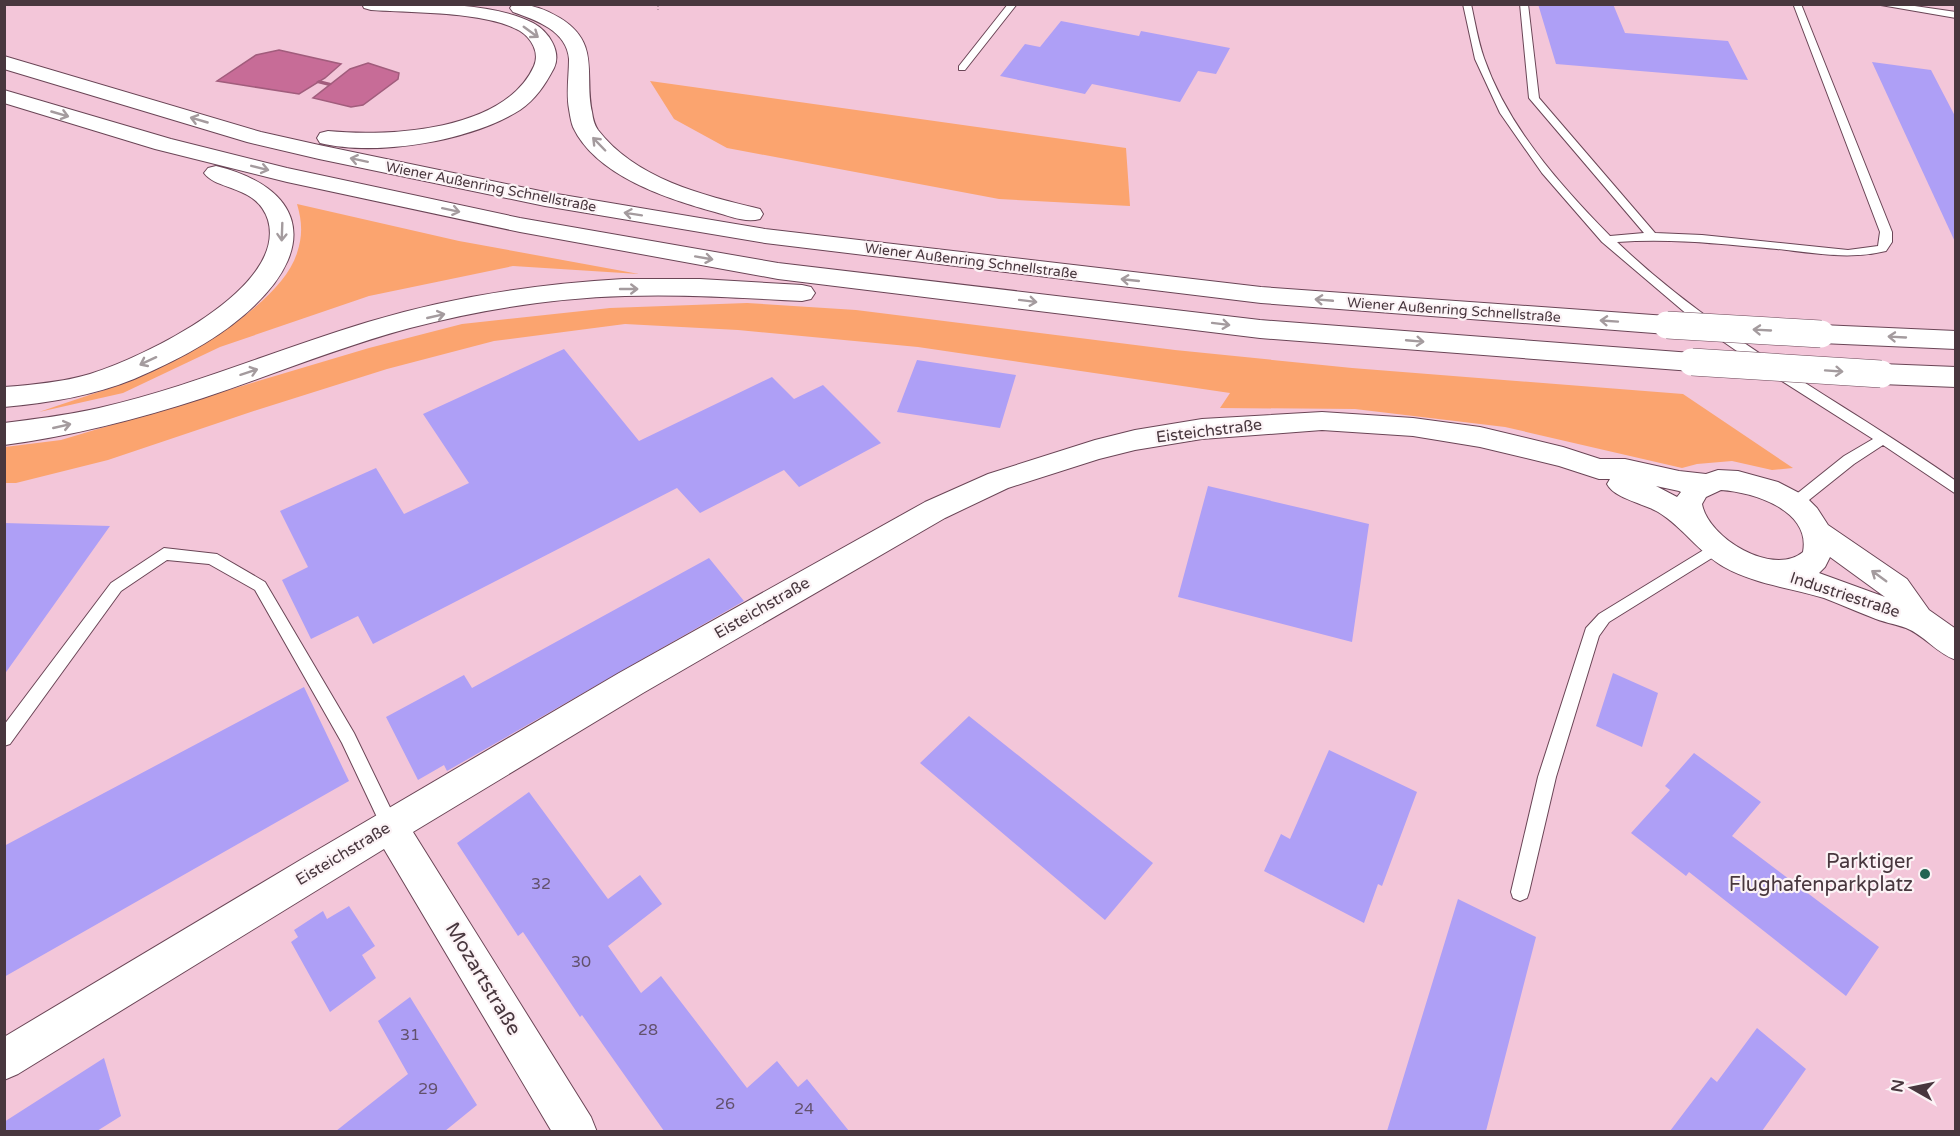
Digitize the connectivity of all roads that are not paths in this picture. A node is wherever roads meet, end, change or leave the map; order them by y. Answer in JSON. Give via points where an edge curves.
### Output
{"nodes":[{"id":1,"x":371,"y":4,"type":"edge"},
{"id":2,"x":498,"y":4,"type":"edge"},
{"id":3,"x":1013,"y":4,"type":"edge"},
{"id":4,"x":1467,"y":4,"type":"edge"},
{"id":5,"x":1524,"y":4,"type":"edge"},
{"id":6,"x":1879,"y":4,"type":"edge"},
{"id":7,"x":1798,"y":6,"type":"dead end"},
{"id":8,"x":1956,"y":15,"type":"edge"},
{"id":9,"x":4,"y":63,"type":"edge"},
{"id":10,"x":962,"y":68,"type":"dead end"},
{"id":11,"x":4,"y":96,"type":"edge"},
{"id":12,"x":255,"y":137,"type":"junction"},
{"id":13,"x":163,"y":144,"type":"junction"},
{"id":14,"x":1652,"y":236,"type":"junction"},
{"id":15,"x":1606,"y":240,"type":"junction"},
{"id":16,"x":877,"y":251,"type":"junction"},
{"id":17,"x":969,"y":294,"type":"junction"},
{"id":18,"x":1956,"y":340,"type":"edge"},
{"id":19,"x":1956,"y":377,"type":"edge"},
{"id":20,"x":4,"y":397,"type":"edge"},
{"id":21,"x":4,"y":434,"type":"edge"},
{"id":22,"x":1881,"y":440,"type":"junction"},
{"id":23,"x":1599,"y":469,"type":"junction"},
{"id":24,"x":1706,"y":484,"type":"junction"},
{"id":25,"x":1956,"y":489,"type":"edge"},
{"id":26,"x":1794,"y":504,"type":"junction"},
{"id":27,"x":1692,"y":522,"type":"junction"},
{"id":28,"x":1818,"y":532,"type":"junction"},
{"id":29,"x":1715,"y":549,"type":"junction"},
{"id":30,"x":1773,"y":572,"type":"junction"},
{"id":31,"x":1918,"y":619,"type":"junction"},
{"id":32,"x":1956,"y":646,"type":"edge"},
{"id":33,"x":4,"y":738,"type":"edge"},
{"id":34,"x":390,"y":826,"type":"junction"},
{"id":35,"x":1520,"y":892,"type":"dead end"},
{"id":36,"x":4,"y":1060,"type":"edge"},
{"id":37,"x":576,"y":1131,"type":"edge"}],
"edges":[{"from":1,"to":12,"type":"highway","one_way":true,"via":[[477,14],[526,27],[540,39],[548,56],[543,75],[523,98],[486,119],[441,133],[388,140],[337,140],[305,134]]},
{"from":16,"to":2,"type":"highway","one_way":true,"via":[[848,232],[710,204],[655,183],[613,158],[585,129],[577,99],[579,55],[569,34],[550,20]]},
{"from":3,"to":10,"type":"lane"},
{"from":4,"to":15,"type":"lane","via":[[1481,64],[1510,123]]},
{"from":5,"to":14,"type":"lane","via":[[1534,98]]},
{"from":6,"to":8,"type":"lane"},
{"from":7,"to":14,"type":"lane","via":[[1886,232],[1882,249],[1861,254]]},
{"from":12,"to":9,"type":"highway","name":"Wiener Außenring Schnellstraße","one_way":true},
{"from":11,"to":13,"type":"highway","name":"Wiener Außenring Schnellstraße","one_way":true},
{"from":16,"to":12,"type":"highway","name":"Wiener Außenring Schnellstraße","one_way":true,"via":[[545,200]]},
{"from":13,"to":17,"type":"highway","name":"Wiener Außenring Schnellstraße","one_way":true,"via":[[286,175],[520,225],[778,271]]},
{"from":13,"to":20,"type":"highway","one_way":true,"via":[[192,166],[234,179],[268,198],[283,220],[282,249],[262,283],[224,317],[179,347],[122,373],[51,394]]},
{"from":14,"to":15,"type":"lane"},
{"from":15,"to":22,"type":"lane","via":[[1706,324]]},
{"from":18,"to":16,"type":"highway","name":"Wiener Außenring Schnellstraße","one_way":true,"bridge":true,"via":[[1466,312],[1261,295]]},
{"from":17,"to":19,"type":"highway","name":"Wiener Außenring Schnellstraße","one_way":true,"bridge":true,"via":[[1260,329]]},
{"from":21,"to":17,"type":"highway","one_way":true,"via":[[39,431],[145,406],[381,328],[499,301],[599,289],[713,288],[894,301]]},
{"from":22,"to":25,"type":"lane"},
{"from":22,"to":26,"type":"lane"},
{"from":23,"to":24,"type":"street","name":"Eisteichstraße","via":[[1625,469]]},
{"from":23,"to":27,"type":"street","name":"Eisteichstraße","via":[[1616,483],[1656,496]]},
{"from":23,"to":34,"type":"street","name":"Eisteichstraße","via":[[1480,437],[1413,427],[1322,421],[1202,429],[1095,450],[998,481],[935,510]]},
{"from":24,"to":26,"type":"street","via":[[1718,480],[1748,482]]},
{"from":24,"to":27,"type":"street","via":[[1690,498]]},
{"from":26,"to":28,"type":"street"},
{"from":27,"to":29,"type":"street"},
{"from":28,"to":30,"type":"street","via":[[1821,547],[1806,568]]},
{"from":31,"to":28,"type":"street","name":"Industriestraße","one_way":true,"via":[[1896,588]]},
{"from":29,"to":30,"type":"street","via":[[1732,560]]},
{"from":29,"to":35,"type":"lane","via":[[1604,618],[1592,633],[1547,777]]},
{"from":30,"to":31,"type":"street","name":"Industriestraße"},
{"from":31,"to":32,"type":"street","name":"Industriestraße"},
{"from":33,"to":34,"type":"lane","via":[[116,587],[164,554],[212,558],[260,586],[348,738]]},
{"from":34,"to":36,"type":"street","name":"Eisteichstraße"},
{"from":34,"to":37,"type":"street","name":"Mozartstraße"}]}
